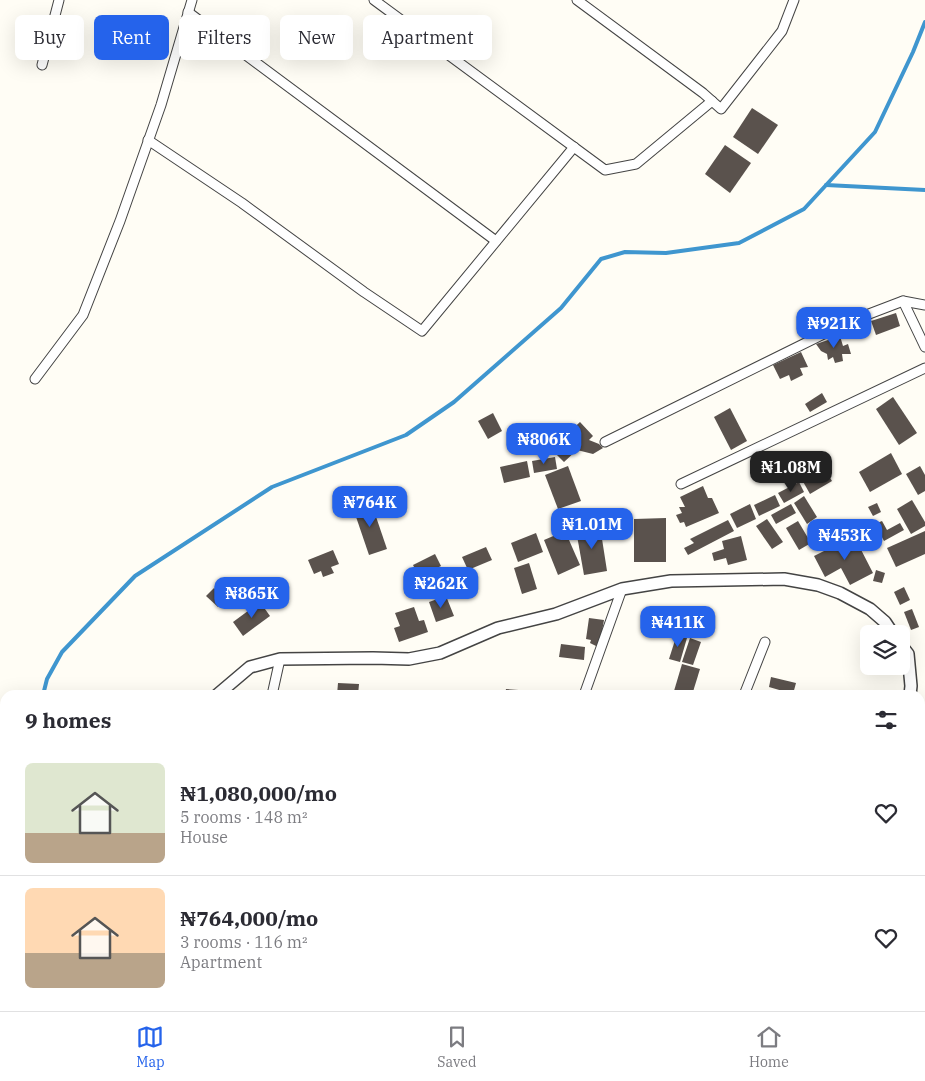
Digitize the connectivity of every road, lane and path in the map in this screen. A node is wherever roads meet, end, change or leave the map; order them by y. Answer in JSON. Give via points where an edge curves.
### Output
{"nodes":[{"id":1,"x":59,"y":0,"type":"edge"},
{"id":2,"x":192,"y":0,"type":"edge"},
{"id":3,"x":374,"y":0,"type":"edge"},
{"id":4,"x":577,"y":0,"type":"edge"},
{"id":5,"x":794,"y":0,"type":"edge"},
{"id":6,"x":188,"y":12,"type":"junction"},
{"id":7,"x":42,"y":65,"type":"dead end"},
{"id":8,"x":712,"y":101,"type":"junction"},
{"id":9,"x":148,"y":140,"type":"junction"},
{"id":10,"x":574,"y":147,"type":"junction"},
{"id":11,"x":496,"y":241,"type":"junction"},
{"id":12,"x":903,"y":301,"type":"junction"},
{"id":13,"x":925,"y":305,"type":"edge"},
{"id":14,"x":925,"y":346,"type":"edge"},
{"id":15,"x":925,"y":368,"type":"edge"},
{"id":16,"x":35,"y":378,"type":"dead end"},
{"id":17,"x":605,"y":442,"type":"dead end"},
{"id":18,"x":681,"y":484,"type":"dead end"},
{"id":19,"x":622,"y":589,"type":"junction"},
{"id":20,"x":887,"y":625,"type":"edge"},
{"id":21,"x":765,"y":642,"type":"dead end"},
{"id":22,"x":280,"y":660,"type":"junction"},
{"id":23,"x":910,"y":675,"type":"edge"},
{"id":24,"x":223,"y":690,"type":"edge"},
{"id":25,"x":273,"y":690,"type":"edge"},
{"id":26,"x":586,"y":690,"type":"edge"},
{"id":27,"x":746,"y":690,"type":"edge"},
{"id":28,"x":911,"y":690,"type":"edge"}],
"edges":[{"from":1,"to":7,"type":"street"},
{"from":2,"to":6,"type":"street"},
{"from":3,"to":10,"type":"street"},
{"from":4,"to":8,"type":"street"},
{"from":5,"to":8,"type":"street","via":[[782,31],[721,109]]},
{"from":6,"to":9,"type":"street"},
{"from":6,"to":11,"type":"street"},
{"from":8,"to":10,"type":"street","via":[[636,164],[605,170]]},
{"from":9,"to":11,"type":"street","via":[[422,331]]},
{"from":9,"to":16,"type":"street","via":[[83,315]]},
{"from":10,"to":11,"type":"street"},
{"from":12,"to":13,"type":"street"},
{"from":12,"to":14,"type":"street"},
{"from":12,"to":17,"type":"street","via":[[848,322]]},
{"from":15,"to":18,"type":"street"},
{"from":19,"to":20,"type":"street","via":[[671,581],[784,579],[840,593],[870,609]]},
{"from":19,"to":22,"type":"street","via":[[556,614],[498,628],[440,653],[409,659]]},
{"from":19,"to":26,"type":"street"},
{"from":21,"to":27,"type":"street"},
{"from":22,"to":24,"type":"street","via":[[250,667]]},
{"from":22,"to":25,"type":"street"},
{"from":23,"to":28,"type":"street"}]}
